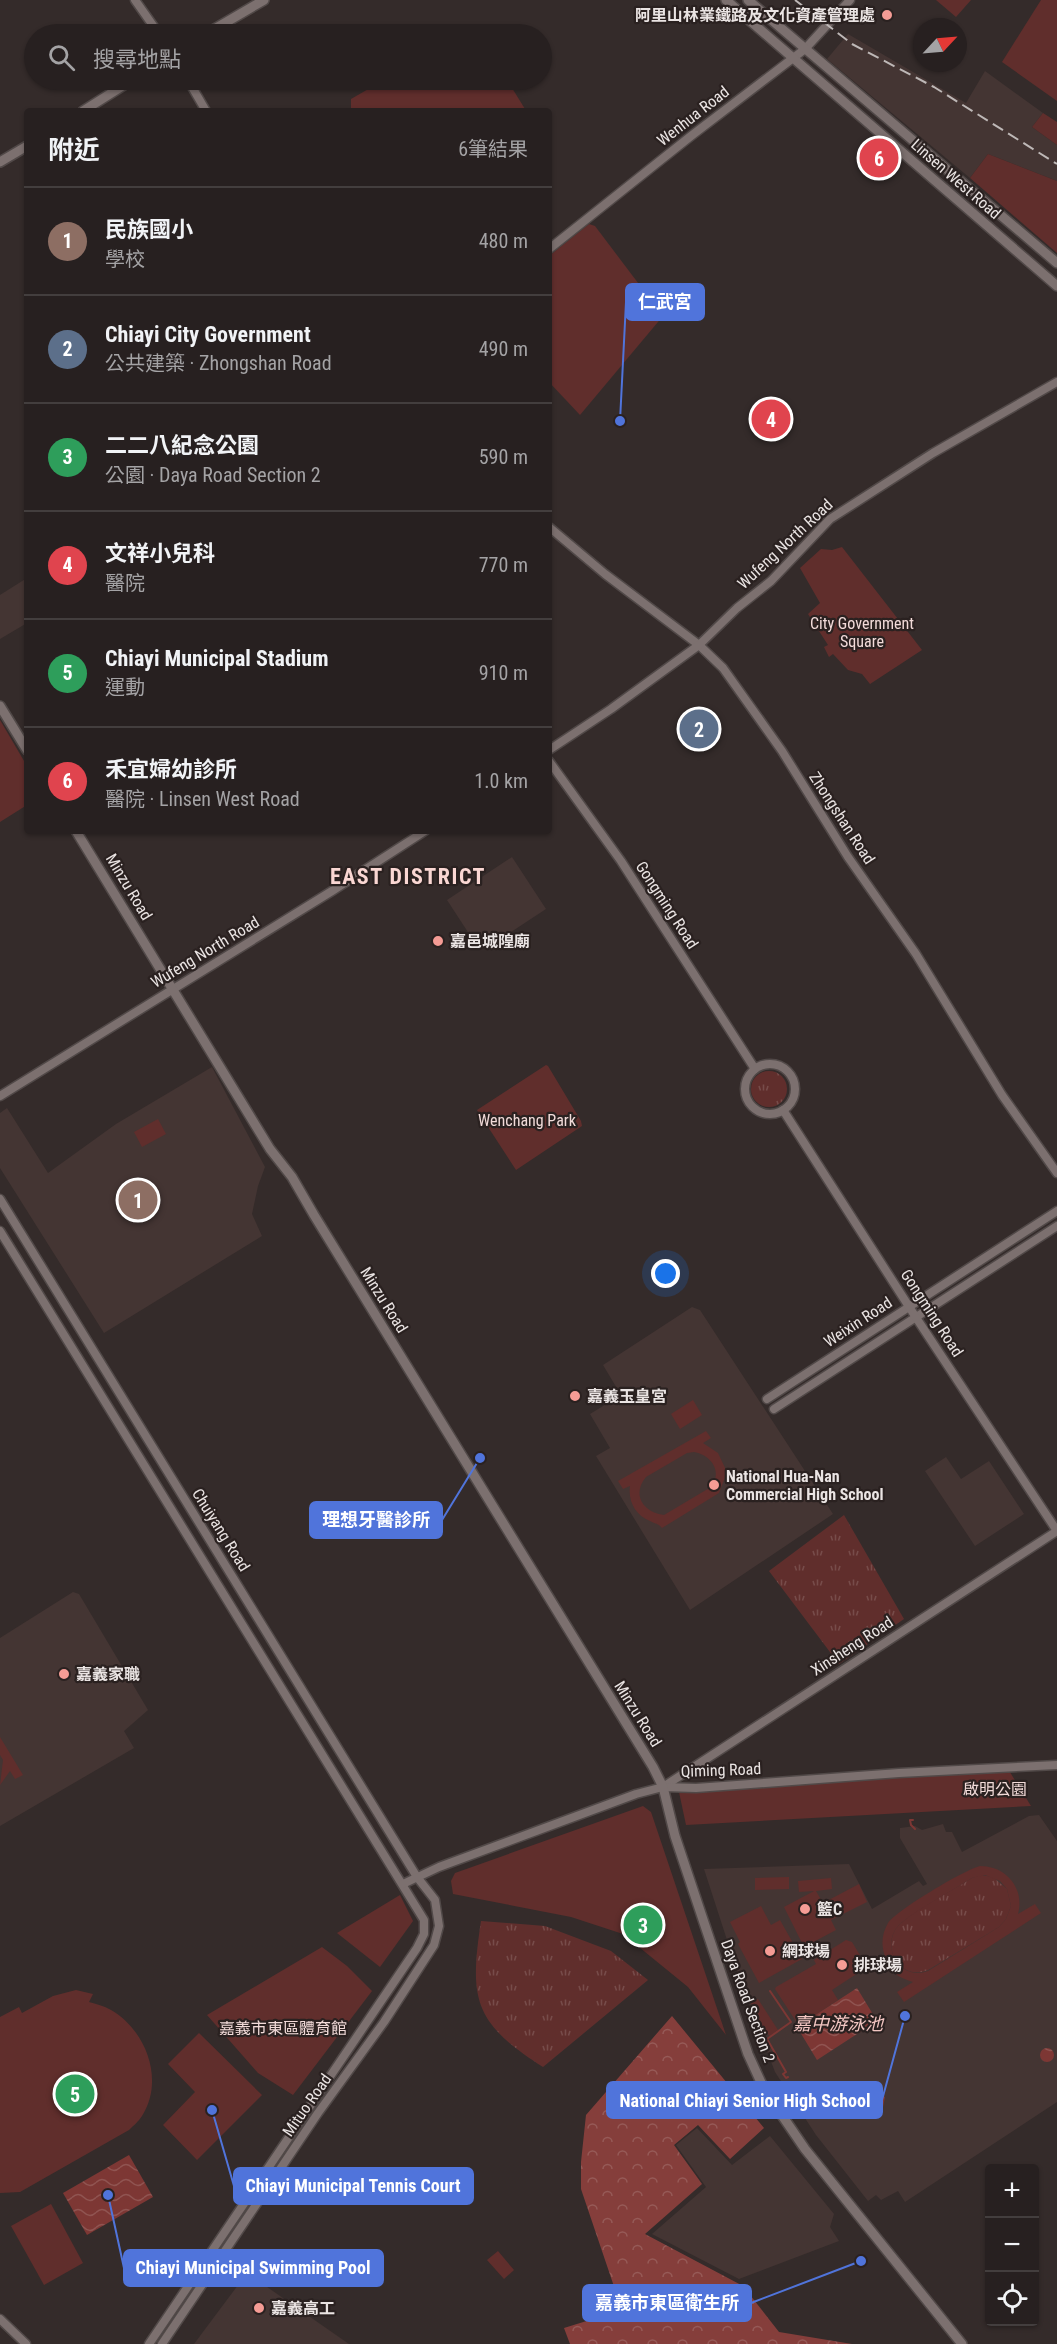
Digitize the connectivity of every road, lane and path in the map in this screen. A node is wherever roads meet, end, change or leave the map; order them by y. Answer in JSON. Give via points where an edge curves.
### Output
{"nodes":[{"id":1,"x":135,"y":0,"type":"edge"},
{"id":2,"x":264,"y":0,"type":"edge"},
{"id":3,"x":726,"y":0,"type":"edge"},
{"id":4,"x":748,"y":0,"type":"edge"},
{"id":5,"x":850,"y":0,"type":"edge"},
{"id":6,"x":152,"y":24,"type":"edge"},
{"id":7,"x":223,"y":24,"type":"edge"},
{"id":8,"x":805,"y":49,"type":"junction"},
{"id":9,"x":793,"y":59,"type":"junction"},
{"id":10,"x":116,"y":90,"type":"edge"},
{"id":11,"x":194,"y":90,"type":"edge"},
{"id":12,"x":88,"y":108,"type":"edge"},
{"id":13,"x":205,"y":108,"type":"edge"},
{"id":14,"x":24,"y":148,"type":"edge"},
{"id":15,"x":0,"y":162,"type":"edge"},
{"id":16,"x":552,"y":247,"type":"edge"},
{"id":17,"x":1057,"y":263,"type":"edge"},
{"id":18,"x":1057,"y":286,"type":"edge"},
{"id":19,"x":1057,"y":382,"type":"edge"},
{"id":20,"x":552,"y":530,"type":"edge"},
{"id":21,"x":699,"y":645,"type":"junction"},
{"id":22,"x":0,"y":706,"type":"edge"},
{"id":23,"x":24,"y":745,"type":"edge"},
{"id":24,"x":552,"y":748,"type":"edge"},
{"id":25,"x":552,"y":765,"type":"edge"},
{"id":26,"x":78,"y":834,"type":"edge"},
{"id":27,"x":420,"y":834,"type":"edge"},
{"id":28,"x":173,"y":989,"type":"junction"},
{"id":29,"x":755,"y":1069,"type":"junction"},
{"id":30,"x":0,"y":1096,"type":"edge"},
{"id":31,"x":783,"y":1110,"type":"junction"},
{"id":32,"x":1057,"y":1173,"type":"edge"},
{"id":33,"x":0,"y":1199,"type":"edge"},
{"id":34,"x":1057,"y":1211,"type":"edge"},
{"id":35,"x":1057,"y":1226,"type":"edge"},
{"id":36,"x":0,"y":1231,"type":"edge"},
{"id":37,"x":909,"y":1307,"type":"junction"},
{"id":38,"x":915,"y":1317,"type":"junction"},
{"id":39,"x":767,"y":1399,"type":"dead end"},
{"id":40,"x":774,"y":1410,"type":"dead end"},
{"id":41,"x":1057,"y":1531,"type":"edge"},
{"id":42,"x":1057,"y":1765,"type":"edge"},
{"id":43,"x":663,"y":1787,"type":"junction"},
{"id":44,"x":417,"y":1877,"type":"junction"},
{"id":45,"x":403,"y":1884,"type":"junction"},
{"id":46,"x":0,"y":2319,"type":"edge"},
{"id":47,"x":26,"y":2344,"type":"edge"},
{"id":48,"x":149,"y":2344,"type":"edge"},
{"id":49,"x":162,"y":2344,"type":"edge"},
{"id":50,"x":962,"y":2344,"type":"edge"}],
"edges":[{"from":1,"to":6,"type":"street"},
{"from":2,"to":7,"type":"main road"},
{"from":3,"to":9,"type":"main road","name":"Linsen West Road"},
{"from":4,"to":8,"type":"main road","name":"Linsen West Road"},
{"from":5,"to":8,"type":"street","name":"Wenhua Road"},
{"from":8,"to":9,"type":"street","name":"Wenhua Road"},
{"from":8,"to":17,"type":"main road","name":"Linsen West Road"},
{"from":9,"to":16,"type":"street","name":"Wenhua Road"},
{"from":9,"to":18,"type":"main road","name":"Linsen West Road"},
{"from":10,"to":12,"type":"main road"},
{"from":11,"to":13,"type":"street"},
{"from":14,"to":15,"type":"main road"},
{"from":19,"to":21,"type":"street","name":"Wufeng North Road","via":[[933,453],[830,519],[771,581]]},
{"from":20,"to":21,"type":"street","name":"Zhongshan Road"},
{"from":21,"to":24,"type":"street","name":"Wufeng North Road"},
{"from":21,"to":32,"type":"street","name":"Zhongshan Road","via":[[723,668],[782,751],[848,857],[916,954],[1002,1095]]},
{"from":22,"to":23,"type":"main road"},
{"from":25,"to":29,"type":"street","name":"Gongming Road","via":[[621,861]]},
{"from":26,"to":28,"type":"main road","name":"Minzu Road"},
{"from":27,"to":28,"type":"street","name":"Wufeng North Road"},
{"from":28,"to":30,"type":"street","name":"Wufeng North Road"},
{"from":28,"to":43,"type":"main road","name":"Minzu Road","via":[[270,1149],[292,1177]]},
{"from":29,"to":31,"type":"street","via":[[745,1086],[754,1109],[763,1113]]},
{"from":29,"to":31,"type":"street","via":[[777,1065],[790,1074],[795,1091]]},
{"from":31,"to":37,"type":"street","name":"Gongming Road"},
{"from":33,"to":44,"type":"street","name":"Chuiyang Road"},
{"from":34,"to":37,"type":"street","name":"Weixin Road"},
{"from":35,"to":38,"type":"street","name":"Weixin Road"},
{"from":36,"to":45,"type":"street","name":"Chuiyang Road"},
{"from":37,"to":38,"type":"street","name":"Gongming Road"},
{"from":37,"to":39,"type":"street","name":"Weixin Road"},
{"from":38,"to":40,"type":"street","name":"Weixin Road"},
{"from":38,"to":41,"type":"street","name":"Gongming Road"},
{"from":41,"to":43,"type":"street","name":"Xinsheng Road"},
{"from":42,"to":43,"type":"street","name":"Qiming Road"},
{"from":43,"to":44,"type":"street","name":"Qiming Road"},
{"from":43,"to":50,"type":"main road","name":"Daya Road Section 2","via":[[675,1836],[748,2054],[764,2089],[806,2149]]},
{"from":44,"to":45,"type":"street","name":"Qiming Road"},
{"from":44,"to":49,"type":"street","name":"Mituo Road","via":[[435,1900],[439,1926],[434,1945]]},
{"from":45,"to":48,"type":"street","name":"Mituo Road","via":[[424,1920],[424,1934],[417,1948]]},
{"from":46,"to":47,"type":"street"}]}
